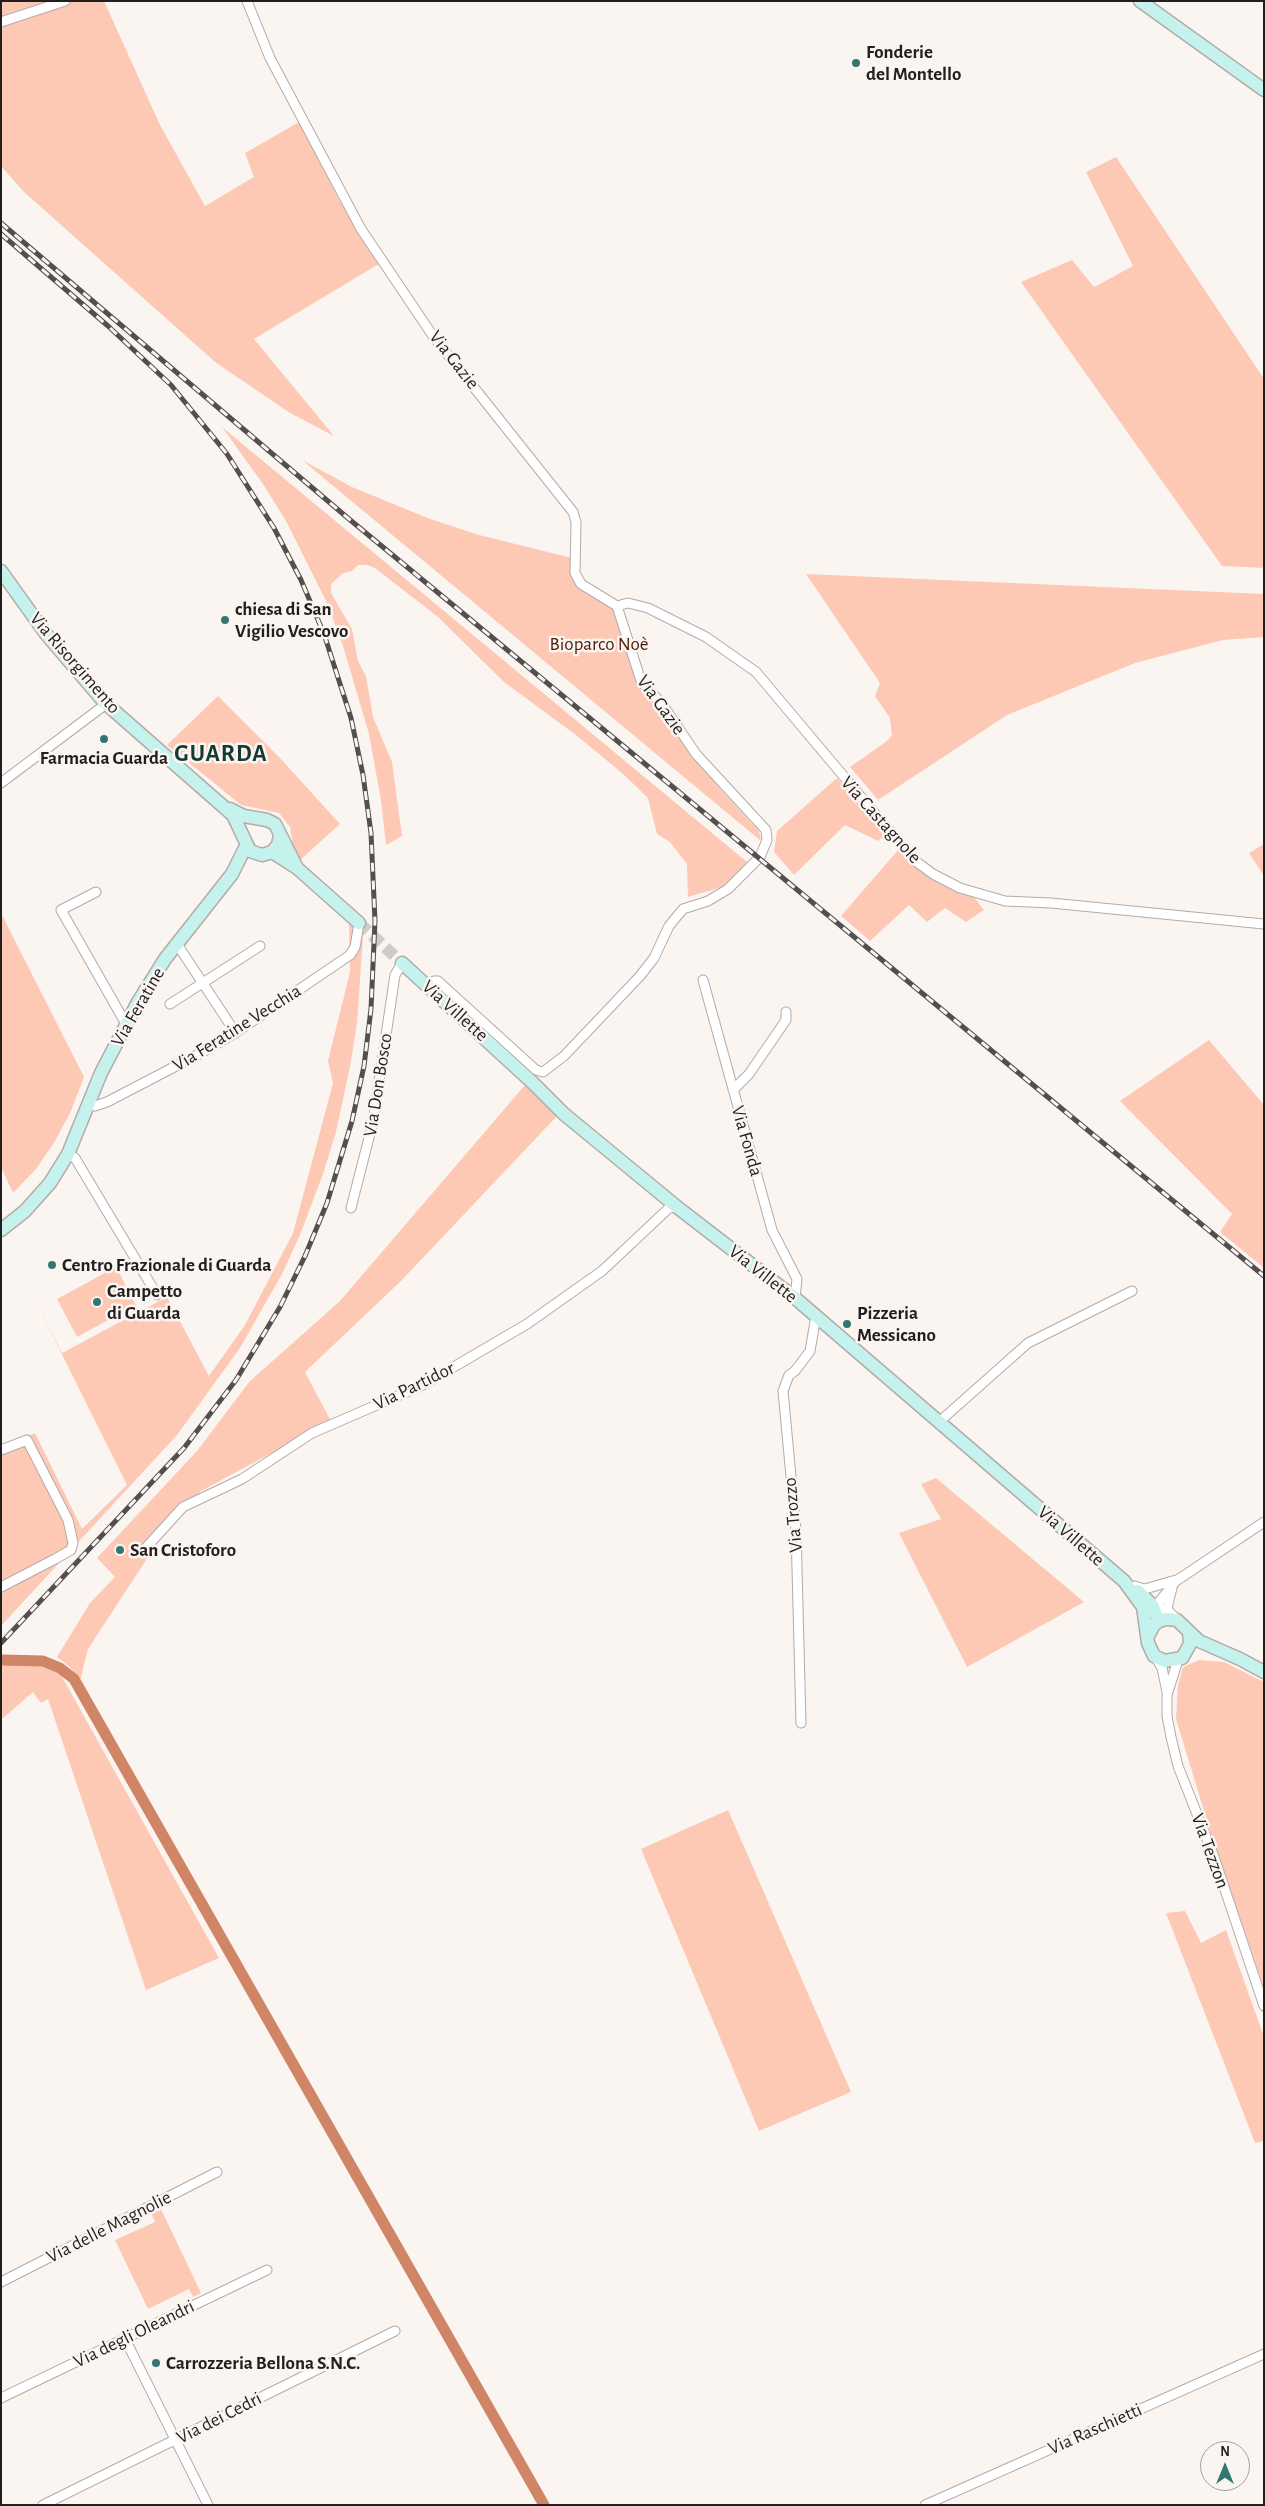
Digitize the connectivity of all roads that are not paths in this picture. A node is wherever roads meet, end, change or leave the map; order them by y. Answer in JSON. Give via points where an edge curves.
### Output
{"nodes":[{"id":1,"x":64,"y":1,"type":"edge"},
{"id":2,"x":248,"y":1,"type":"edge"},
{"id":3,"x":1140,"y":1,"type":"edge"},
{"id":4,"x":1,"y":22,"type":"edge"},
{"id":5,"x":1264,"y":90,"type":"edge"},
{"id":6,"x":1,"y":571,"type":"edge"},
{"id":7,"x":617,"y":606,"type":"junction"},
{"id":8,"x":106,"y":704,"type":"junction"},
{"id":9,"x":1,"y":783,"type":"edge"},
{"id":10,"x":225,"y":807,"type":"junction"},
{"id":11,"x":262,"y":819,"type":"junction"},
{"id":12,"x":280,"y":836,"type":"junction"},
{"id":13,"x":245,"y":841,"type":"junction"},
{"id":14,"x":267,"y":854,"type":"junction"},
{"id":15,"x":297,"y":868,"type":"junction"},
{"id":16,"x":232,"y":874,"type":"junction"},
{"id":17,"x":96,"y":892,"type":"dead end"},
{"id":18,"x":359,"y":922,"type":"joint"},
{"id":19,"x":1264,"y":924,"type":"edge"},
{"id":20,"x":177,"y":944,"type":"junction"},
{"id":21,"x":260,"y":946,"type":"dead end"},
{"id":22,"x":402,"y":963,"type":"joint"},
{"id":23,"x":703,"y":980,"type":"dead end"},
{"id":24,"x":202,"y":983,"type":"junction"},
{"id":25,"x":429,"y":987,"type":"junction"},
{"id":26,"x":170,"y":1004,"type":"dead end"},
{"id":27,"x":786,"y":1012,"type":"dead end"},
{"id":28,"x":126,"y":1024,"type":"junction"},
{"id":29,"x":231,"y":1026,"type":"dead end"},
{"id":30,"x":733,"y":1090,"type":"junction"},
{"id":31,"x":88,"y":1105,"type":"junction"},
{"id":32,"x":68,"y":1154,"type":"junction"},
{"id":33,"x":677,"y":1207,"type":"junction"},
{"id":34,"x":351,"y":1208,"type":"dead end"},
{"id":35,"x":1,"y":1230,"type":"edge"},
{"id":36,"x":1132,"y":1291,"type":"dead end"},
{"id":37,"x":157,"y":1295,"type":"dead end"},
{"id":38,"x":795,"y":1298,"type":"junction"},
{"id":39,"x":816,"y":1316,"type":"junction"},
{"id":40,"x":939,"y":1422,"type":"junction"},
{"id":41,"x":1,"y":1450,"type":"edge"},
{"id":42,"x":1264,"y":1522,"type":"edge"},
{"id":43,"x":142,"y":1552,"type":"dead end"},
{"id":44,"x":1177,"y":1580,"type":"junction"},
{"id":45,"x":1125,"y":1582,"type":"junction"},
{"id":46,"x":1,"y":1587,"type":"edge"},
{"id":47,"x":1161,"y":1621,"type":"junction"},
{"id":48,"x":1186,"y":1628,"type":"junction"},
{"id":49,"x":1148,"y":1636,"type":"junction"},
{"id":50,"x":1224,"y":1653,"type":"junction"},
{"id":51,"x":1154,"y":1656,"type":"junction"},
{"id":52,"x":1181,"y":1657,"type":"junction"},
{"id":53,"x":1264,"y":1672,"type":"edge"},
{"id":54,"x":1168,"y":1695,"type":"junction"},
{"id":55,"x":801,"y":1723,"type":"dead end"},
{"id":56,"x":1264,"y":2006,"type":"edge"},
{"id":57,"x":217,"y":2172,"type":"dead end"},
{"id":58,"x":267,"y":2270,"type":"dead end"},
{"id":59,"x":1,"y":2282,"type":"edge"},
{"id":60,"x":395,"y":2331,"type":"dead end"},
{"id":61,"x":125,"y":2340,"type":"junction"},
{"id":62,"x":1264,"y":2354,"type":"edge"},
{"id":63,"x":1,"y":2398,"type":"edge"},
{"id":64,"x":176,"y":2440,"type":"junction"},
{"id":65,"x":43,"y":2505,"type":"edge"},
{"id":66,"x":208,"y":2505,"type":"edge"},
{"id":67,"x":925,"y":2505,"type":"edge"}],
"edges":[{"from":1,"to":4,"type":"street"},
{"from":2,"to":7,"type":"street","name":"Via Gazie","via":[[270,58],[361,229],[433,336],[573,512],[576,522],[575,573],[581,584]]},
{"from":3,"to":5,"type":"street"},
{"from":6,"to":8,"type":"street","name":"Via Risorgimento","via":[[46,634]]},
{"from":7,"to":19,"type":"street","name":"Via Castagnole","via":[[628,603],[648,608],[706,637],[756,672],[914,860],[933,874],[982,896],[1005,901]]},
{"from":7,"to":25,"type":"street","name":"Via Gazie","via":[[641,681],[663,705],[696,754],[766,830],[765,848],[728,889],[708,902],[683,909],[669,926],[654,958],[640,976],[564,1056],[543,1072],[536,1070],[438,981]]},
{"from":8,"to":9,"type":"street"},
{"from":8,"to":10,"type":"street","name":"Via Risorgimento"},
{"from":10,"to":11,"type":"street","name":"Via Risorgimento","via":[[244,816]]},
{"from":10,"to":13,"type":"street","name":"Via Risorgimento","via":[[238,822]]},
{"from":11,"to":12,"type":"street","name":"Via Risorgimento","via":[[275,824]]},
{"from":11,"to":13,"type":"street","via":[[249,826]]},
{"from":12,"to":14,"type":"street","via":[[278,845]]},
{"from":12,"to":15,"type":"street","name":"Via Risorgimento"},
{"from":13,"to":14,"type":"street","name":"Via Risorgimento","via":[[254,853]]},
{"from":13,"to":16,"type":"street","name":"Via Feratine"},
{"from":14,"to":15,"type":"street","name":"Via Risorgimento"},
{"from":14,"to":16,"type":"street","name":"Via Feratine"},
{"from":15,"to":18,"type":"street","name":"Via Risorgimento"},
{"from":16,"to":20,"type":"street","name":"Via Feratine"},
{"from":17,"to":28,"type":"street","via":[[61,910]]},
{"from":18,"to":31,"type":"street","name":"Via Feratine Vecchia","via":[[355,947],[350,955],[243,1028],[107,1102]]},
{"from":20,"to":24,"type":"street"},
{"from":20,"to":28,"type":"street","name":"Via Feratine"},
{"from":21,"to":24,"type":"street"},
{"from":22,"to":25,"type":"street","name":"Via Villette"},
{"from":22,"to":34,"type":"street","name":"Via Don Bosco","via":[[395,975],[374,1122]]},
{"from":23,"to":30,"type":"street","name":"Via Fonda"},
{"from":24,"to":26,"type":"street"},
{"from":24,"to":29,"type":"street"},
{"from":25,"to":33,"type":"street","name":"Via Villette","via":[[564,1114]]},
{"from":27,"to":30,"type":"street","via":[[781,1028],[749,1074]]},
{"from":28,"to":31,"type":"street","name":"Via Feratine"},
{"from":30,"to":38,"type":"street","name":"Via Fonda","via":[[772,1230],[797,1279]]},
{"from":31,"to":32,"type":"street","name":"Via Feratine"},
{"from":32,"to":35,"type":"street","name":"Via Feratine","via":[[34,1202]]},
{"from":32,"to":37,"type":"street","via":[[75,1158]]},
{"from":33,"to":38,"type":"street","name":"Via Villette"},
{"from":33,"to":43,"type":"street","name":"Via Partidor","via":[[669,1208],[602,1271],[527,1324],[423,1385],[312,1433],[242,1479],[183,1507]]},
{"from":36,"to":40,"type":"street","via":[[1028,1344]]},
{"from":38,"to":39,"type":"street","name":"Via Villette"},
{"from":39,"to":40,"type":"street","name":"Via Villette"},
{"from":39,"to":55,"type":"street","name":"Via Trozzo","via":[[810,1351],[789,1375],[783,1390],[796,1530]]},
{"from":40,"to":45,"type":"street","name":"Via Villette"},
{"from":41,"to":46,"type":"street","via":[[27,1440],[68,1520],[73,1543],[71,1550],[55,1560]]},
{"from":42,"to":44,"type":"street"},
{"from":44,"to":45,"type":"street","via":[[1145,1589]]},
{"from":44,"to":47,"type":"street","via":[[1158,1603]]},
{"from":44,"to":48,"type":"street","via":[[1168,1608]]},
{"from":45,"to":47,"type":"street","name":"Via Villette","via":[[1143,1594]]},
{"from":45,"to":49,"type":"street","name":"Via Villette","via":[[1143,1607]]},
{"from":47,"to":48,"type":"street","via":[[1172,1619]]},
{"from":47,"to":49,"type":"street","via":[[1154,1625]]},
{"from":48,"to":50,"type":"street","via":[[1199,1642]]},
{"from":48,"to":52,"type":"street","via":[[1190,1644]]},
{"from":49,"to":51,"type":"street","name":"Via Villette"},
{"from":50,"to":52,"type":"street"},
{"from":50,"to":53,"type":"street"},
{"from":51,"to":52,"type":"street","via":[[1165,1661]]},
{"from":51,"to":54,"type":"street","name":"Via Tezzon","via":[[1162,1668]]},
{"from":52,"to":54,"type":"street","name":"Via Tezzon"},
{"from":54,"to":56,"type":"street","name":"Via Tezzon","via":[[1167,1716],[1178,1766],[1214,1857]]},
{"from":57,"to":59,"type":"street","name":"Via delle Magnolie"},
{"from":58,"to":61,"type":"street","name":"Via degli Oleandri"},
{"from":60,"to":64,"type":"street","name":"Via dei Cedri"},
{"from":61,"to":63,"type":"street","name":"Via degli Oleandri"},
{"from":61,"to":64,"type":"street"},
{"from":62,"to":67,"type":"street","name":"Via Raschietti"},
{"from":64,"to":65,"type":"street","name":"Via dei Cedri"},
{"from":64,"to":66,"type":"street"}]}
